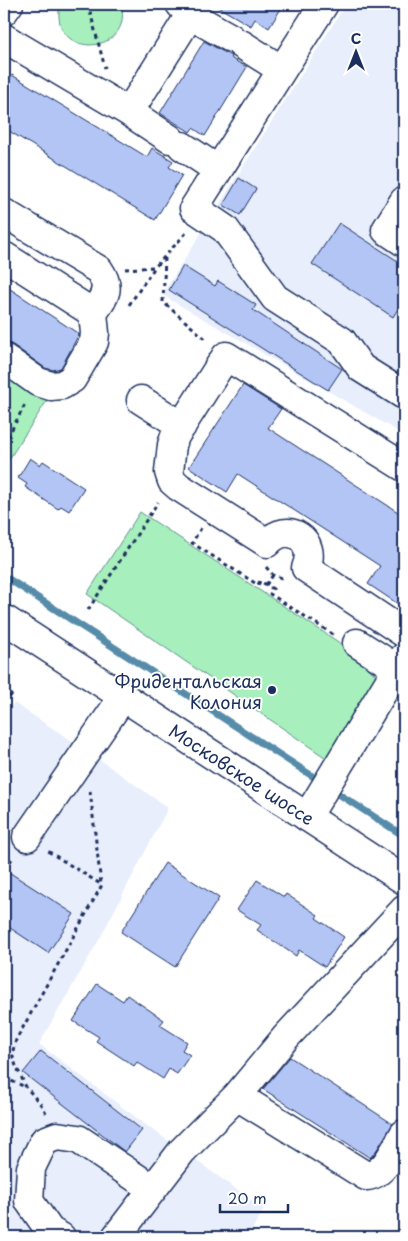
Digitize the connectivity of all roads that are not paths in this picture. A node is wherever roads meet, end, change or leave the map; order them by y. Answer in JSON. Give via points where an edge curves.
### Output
{"nodes":[{"id":1,"x":8,"y":4,"type":"edge"},
{"id":2,"x":324,"y":4,"type":"edge"},
{"id":3,"x":186,"y":9,"type":"edge"},
{"id":4,"x":4,"y":11,"type":"edge"},
{"id":5,"x":4,"y":38,"type":"edge"},
{"id":6,"x":282,"y":70,"type":"junction"},
{"id":7,"x":122,"y":108,"type":"junction"},
{"id":8,"x":218,"y":170,"type":"junction"},
{"id":9,"x":404,"y":201,"type":"edge"},
{"id":10,"x":4,"y":213,"type":"edge"},
{"id":11,"x":404,"y":242,"type":"edge"},
{"id":12,"x":4,"y":256,"type":"edge"},
{"id":13,"x":93,"y":313,"type":"junction"},
{"id":14,"x":4,"y":358,"type":"edge"},
{"id":15,"x":404,"y":395,"type":"edge"},
{"id":16,"x":141,"y":400,"type":"dead end"},
{"id":17,"x":182,"y":426,"type":"junction"},
{"id":18,"x":404,"y":467,"type":"edge"},
{"id":19,"x":4,"y":619,"type":"edge"},
{"id":20,"x":404,"y":633,"type":"edge"},
{"id":21,"x":357,"y":643,"type":"dead end"},
{"id":22,"x":400,"y":663,"type":"edge"},
{"id":23,"x":123,"y":697,"type":"junction"},
{"id":24,"x":307,"y":817,"type":"junction"},
{"id":25,"x":27,"y":837,"type":"road end"},
{"id":26,"x":404,"y":880,"type":"edge"},
{"id":27,"x":404,"y":910,"type":"edge"},
{"id":28,"x":237,"y":1096,"type":"junction"},
{"id":29,"x":404,"y":1134,"type":"edge"},
{"id":30,"x":153,"y":1188,"type":"junction"},
{"id":31,"x":61,"y":1237,"type":"edge"},
{"id":32,"x":116,"y":1237,"type":"edge"}],
"edges":[{"from":1,"to":4,"type":"main road"},
{"from":2,"to":6,"type":"main road"},
{"from":3,"to":6,"type":"main road"},
{"from":3,"to":7,"type":"main road"},
{"from":5,"to":7,"type":"main road"},
{"from":6,"to":8,"type":"main road"},
{"from":7,"to":8,"type":"main road"},
{"from":8,"to":15,"type":"main road","via":[[194,208],[226,229],[276,298],[342,341],[361,368]]},
{"from":9,"to":11,"type":"main road","via":[[386,230]]},
{"from":10,"to":13,"type":"main road","via":[[99,270],[106,280],[106,289]]},
{"from":12,"to":13,"type":"main road"},
{"from":13,"to":14,"type":"main road","via":[[94,342],[72,379],[62,385],[38,382]]},
{"from":16,"to":17,"type":"main road"},
{"from":17,"to":18,"type":"main road","via":[[226,356]]},
{"from":17,"to":20,"type":"main road","via":[[170,453],[172,481],[267,543],[278,534],[299,536],[310,555],[306,568]]},
{"from":19,"to":23,"type":"main road","name":"Московское шоссе"},
{"from":21,"to":22,"type":"main road"},
{"from":22,"to":24,"type":"main road"},
{"from":23,"to":24,"type":"main road","name":"Московское шоссе"},
{"from":23,"to":25,"type":"main road"},
{"from":24,"to":26,"type":"main road","name":"Московское шоссе"},
{"from":27,"to":28,"type":"main road","via":[[286,1037]]},
{"from":28,"to":29,"type":"main road","via":[[366,1176],[380,1171]]},
{"from":28,"to":30,"type":"main road","via":[[182,1151]]},
{"from":30,"to":31,"type":"main road","via":[[78,1139],[57,1136],[44,1141],[31,1168],[29,1201],[50,1231]]},
{"from":30,"to":32,"type":"main road"}]}
